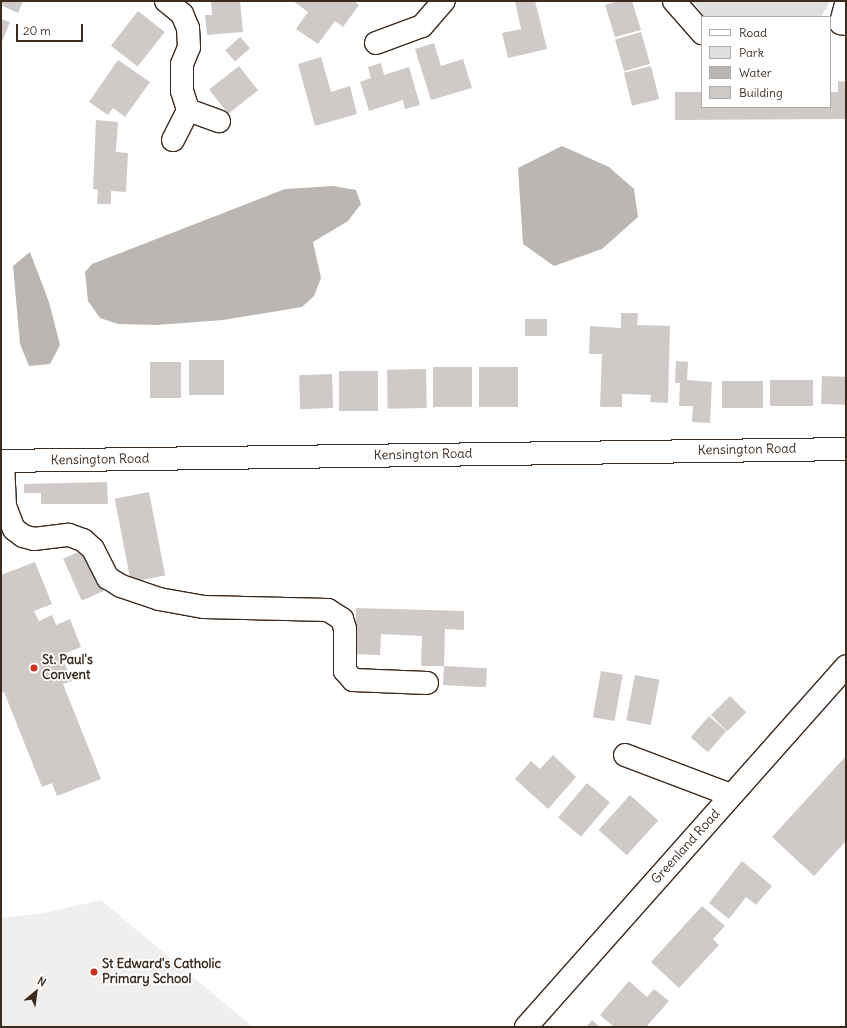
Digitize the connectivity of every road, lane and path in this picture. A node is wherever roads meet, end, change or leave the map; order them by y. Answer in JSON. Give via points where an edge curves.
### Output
{"nodes":[{"id":1,"x":166,"y":1,"type":"edge"},
{"id":2,"x":444,"y":1,"type":"edge"},
{"id":3,"x":674,"y":1,"type":"edge"},
{"id":4,"x":701,"y":32,"type":"edge"},
{"id":5,"x":376,"y":43,"type":"dead end"},
{"id":6,"x":188,"y":110,"type":"junction"},
{"id":7,"x":219,"y":121,"type":"dead end"},
{"id":8,"x":173,"y":140,"type":"dead end"},
{"id":9,"x":846,"y":449,"type":"edge"},
{"id":10,"x":2,"y":461,"type":"edge"},
{"id":11,"x":846,"y":666,"type":"edge"},
{"id":12,"x":427,"y":683,"type":"dead end"},
{"id":13,"x":625,"y":755,"type":"dead end"},
{"id":14,"x":731,"y":795,"type":"junction"},
{"id":15,"x":526,"y":1027,"type":"edge"}],
"edges":[{"from":1,"to":6,"type":"street","via":[[182,14],[188,28],[189,47],[182,64],[182,84]]},
{"from":2,"to":5,"type":"street","via":[[422,26]]},
{"from":3,"to":4,"type":"street"},
{"from":6,"to":7,"type":"street"},
{"from":6,"to":8,"type":"street"},
{"from":9,"to":10,"type":"street","name":"Kensington Road"},
{"from":10,"to":12,"type":"street","via":[[5,506],[14,529],[23,536],[34,539],[69,535],[83,540],[93,549],[108,578],[121,586],[159,599],[204,607],[328,610],[342,619],[345,628],[345,671],[353,680]]},
{"from":11,"to":14,"type":"street","name":"Greenland Road"},
{"from":13,"to":14,"type":"street"},
{"from":14,"to":15,"type":"street","name":"Greenland Road"}]}
